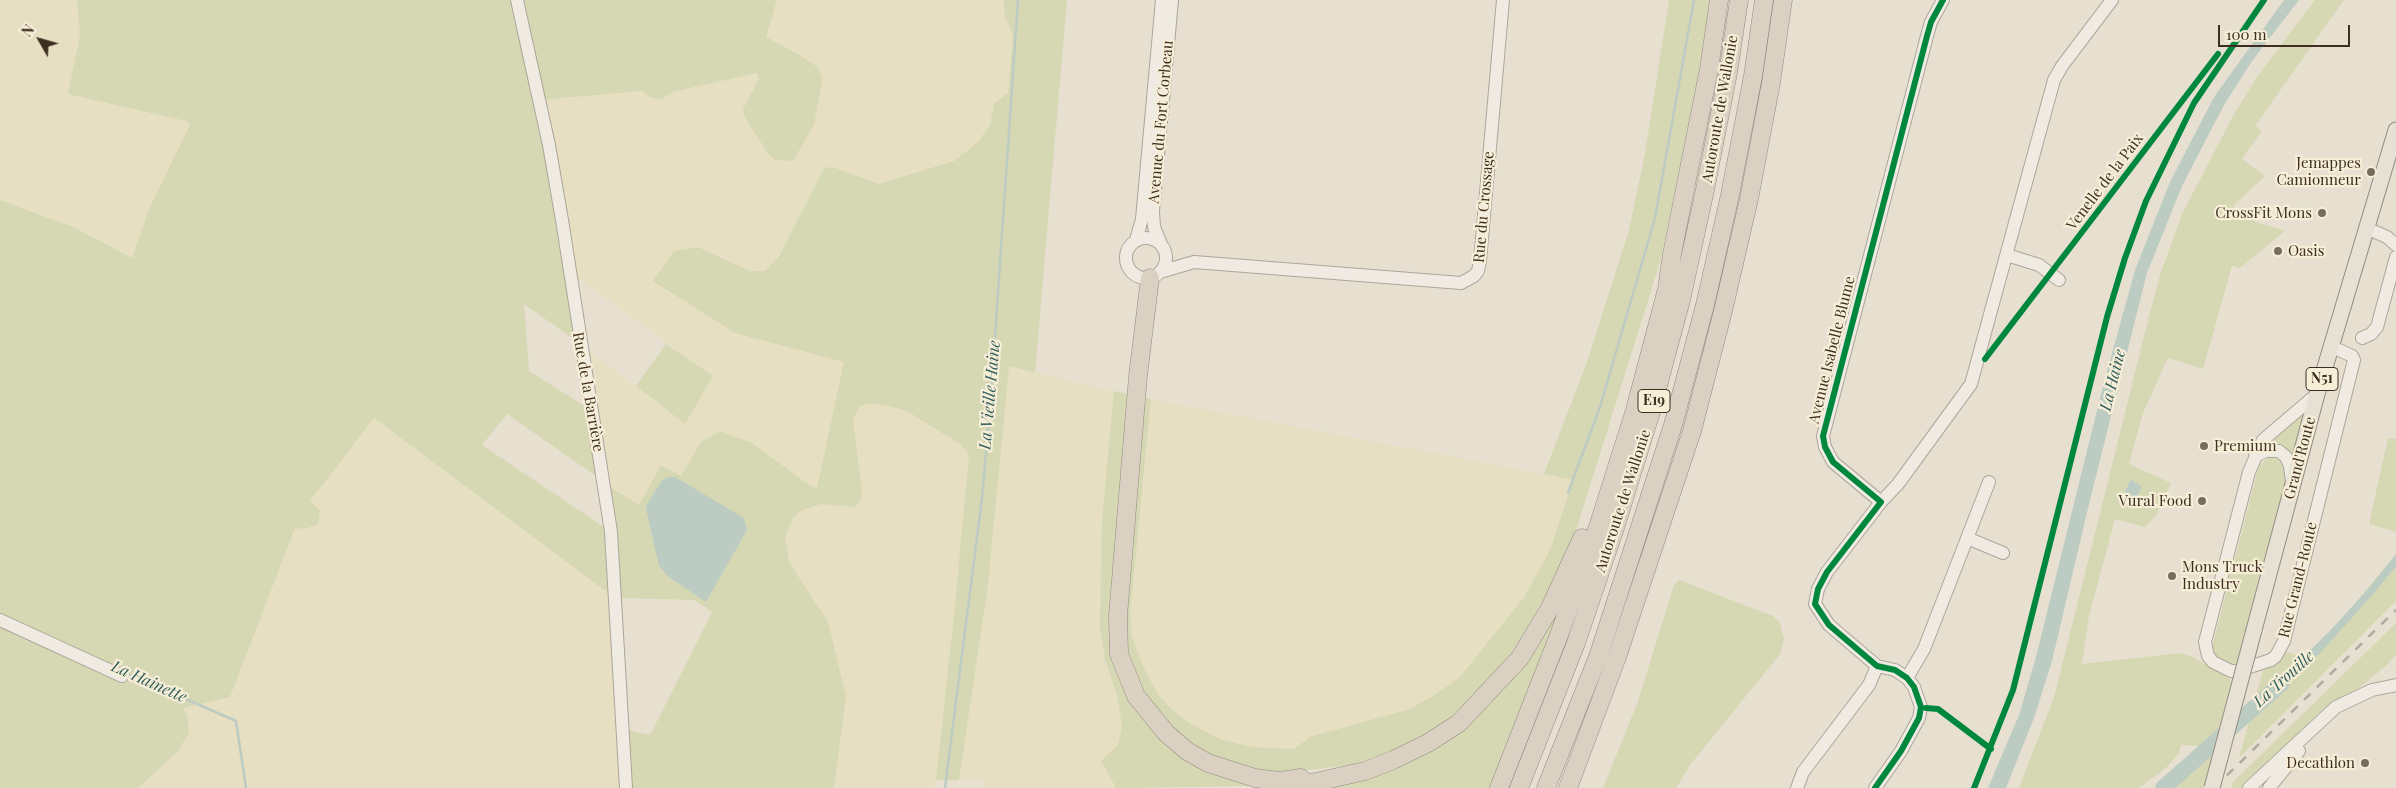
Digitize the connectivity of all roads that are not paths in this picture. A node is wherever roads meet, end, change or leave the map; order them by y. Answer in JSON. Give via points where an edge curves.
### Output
{"nodes":[{"id":1,"x":517,"y":0,"type":"edge"},
{"id":2,"x":1162,"y":0,"type":"edge"},
{"id":3,"x":1172,"y":0,"type":"edge"},
{"id":4,"x":1503,"y":0,"type":"edge"},
{"id":5,"x":1720,"y":0,"type":"edge"},
{"id":6,"x":1739,"y":0,"type":"edge"},
{"id":7,"x":1764,"y":0,"type":"edge"},
{"id":8,"x":1783,"y":0,"type":"edge"},
{"id":9,"x":1793,"y":0,"type":"edge"},
{"id":10,"x":1943,"y":0,"type":"edge"},
{"id":11,"x":2112,"y":0,"type":"edge"},
{"id":12,"x":1771,"y":83,"type":"junction"},
{"id":13,"x":2396,"y":130,"type":"edge"},
{"id":14,"x":2396,"y":164,"type":"edge"},
{"id":15,"x":2373,"y":231,"type":"junction"},
{"id":16,"x":1136,"y":240,"type":"junction"},
{"id":17,"x":2396,"y":245,"type":"edge"},
{"id":18,"x":1163,"y":246,"type":"junction"},
{"id":19,"x":1672,"y":254,"type":"junction"},
{"id":20,"x":2007,"y":255,"type":"junction"},
{"id":21,"x":2396,"y":257,"type":"edge"},
{"id":22,"x":1189,"y":262,"type":"junction"},
{"id":23,"x":1155,"y":275,"type":"junction"},
{"id":24,"x":2059,"y":280,"type":"dead end"},
{"id":25,"x":2362,"y":338,"type":"dead end"},
{"id":26,"x":2338,"y":350,"type":"junction"},
{"id":27,"x":2317,"y":394,"type":"junction"},
{"id":28,"x":2255,"y":456,"type":"junction"},
{"id":29,"x":1988,"y":482,"type":"dead end"},
{"id":30,"x":2292,"y":485,"type":"junction"},
{"id":31,"x":1881,"y":502,"type":"junction"},
{"id":32,"x":1967,"y":538,"type":"junction"},
{"id":33,"x":2003,"y":553,"type":"dead end"},
{"id":34,"x":0,"y":620,"type":"edge"},
{"id":35,"x":2259,"y":631,"type":"junction"},
{"id":36,"x":1877,"y":666,"type":"junction"},
{"id":37,"x":122,"y":676,"type":"dead end"},
{"id":38,"x":1907,"y":678,"type":"junction"},
{"id":39,"x":2396,"y":686,"type":"edge"},
{"id":40,"x":2372,"y":690,"type":"junction"},
{"id":41,"x":1338,"y":777,"type":"junction"},
{"id":42,"x":626,"y":788,"type":"edge"},
{"id":43,"x":1289,"y":788,"type":"edge"},
{"id":44,"x":1499,"y":788,"type":"edge"},
{"id":45,"x":1519,"y":788,"type":"edge"},
{"id":46,"x":1546,"y":788,"type":"edge"},
{"id":47,"x":1566,"y":788,"type":"edge"},
{"id":48,"x":1797,"y":788,"type":"edge"},
{"id":49,"x":1875,"y":788,"type":"edge"},
{"id":50,"x":2212,"y":788,"type":"edge"},
{"id":51,"x":2223,"y":788,"type":"edge"},
{"id":52,"x":2249,"y":788,"type":"edge"},
{"id":53,"x":2269,"y":788,"type":"edge"}],
"edges":[{"from":1,"to":42,"type":"street","name":"Rue de la Barrière","via":[[562,220],[611,532]]},
{"from":2,"to":16,"type":"street","name":"Avenue du Fort Corbeau","via":[[1142,219]]},
{"from":3,"to":18,"type":"street","name":"Avenue du Fort Corbeau","via":[[1153,211],[1154,227]]},
{"from":4,"to":22,"type":"street","name":"Rue du Crossage","via":[[1480,261],[1474,276],[1461,283]]},
{"from":5,"to":19,"type":"highway","via":[[1706,88]]},
{"from":6,"to":45,"type":"highway","name":"Autoroute de Wallonie","number":"E19","via":[[1705,190],[1681,300],[1650,414],[1576,643]]},
{"from":7,"to":46,"type":"highway","name":"Autoroute de Wallonie","number":"E19","via":[[1730,195],[1673,425],[1599,654]]},
{"from":8,"to":12,"type":"highway"},
{"from":9,"to":12,"type":"highway"},
{"from":10,"to":31,"type":"street","name":"Avenue Isabelle Blume","via":[[1926,36],[1824,429],[1825,447],[1833,462]]},
{"from":11,"to":20,"type":"street","via":[[2054,80]]},
{"from":12,"to":47,"type":"highway","via":[[1744,218],[1692,431],[1623,639]]},
{"from":13,"to":27,"type":"main road","name":"Grand'Route","number":"N51"},
{"from":14,"to":15,"type":"main road","name":"Grand'Route","number":"N51"},
{"from":15,"to":17,"type":"street"},
{"from":15,"to":26,"type":"main road","name":"Grand'Route","number":"N51"},
{"from":16,"to":18,"type":"street","via":[[1149,238]]},
{"from":16,"to":23,"type":"street","via":[[1128,249],[1128,268],[1137,276]]},
{"from":18,"to":22,"type":"street"},
{"from":18,"to":23,"type":"street","via":[[1166,262]]},
{"from":19,"to":41,"type":"highway","via":[[1598,495],[1564,582],[1532,638],[1500,681],[1459,723],[1428,743],[1392,760]]},
{"from":19,"to":44,"type":"highway","via":[[1653,344],[1598,527]]},
{"from":20,"to":24,"type":"street","via":[[2039,265]]},
{"from":20,"to":31,"type":"street","via":[[1969,389]]},
{"from":21,"to":25,"type":"street","via":[[2376,326],[2371,334]]},
{"from":22,"to":23,"type":"street"},
{"from":23,"to":41,"type":"highway","via":[[1139,366],[1118,616],[1119,654],[1125,673],[1136,696],[1166,733],[1208,763],[1247,776],[1280,781],[1320,774]]},
{"from":26,"to":28,"type":"street","name":"Rue Grand-Route","via":[[2354,360],[2284,641],[2276,656],[2266,663],[2231,670],[2213,662],[2204,642]]},
{"from":26,"to":35,"type":"main road","name":"Grand'Route","number":"N51"},
{"from":27,"to":28,"type":"street","via":[[2264,440]]},
{"from":27,"to":30,"type":"main road","name":"Grand'Route","number":"N51"},
{"from":28,"to":30,"type":"street","via":[[2266,451],[2279,451],[2290,466]]},
{"from":29,"to":32,"type":"street"},
{"from":30,"to":35,"type":"main road","name":"Grand'Route","number":"N51"},
{"from":31,"to":36,"type":"street","via":[[1827,572],[1818,588],[1815,604],[1829,626]]},
{"from":32,"to":33,"type":"street"},
{"from":32,"to":38,"type":"street","via":[[1924,649]]},
{"from":34,"to":37,"type":"street"},
{"from":35,"to":50,"type":"main road","name":"Grand'Route","number":"N51","bridge":true},
{"from":35,"to":51,"type":"main road","name":"Grand'Route","number":"N51"},
{"from":36,"to":38,"type":"street","via":[[1896,670]]},
{"from":36,"to":48,"type":"street","via":[[1869,684],[1803,772]]},
{"from":38,"to":49,"type":"street","via":[[1914,686],[1921,712],[1901,751]]},
{"from":39,"to":40,"type":"street"},
{"from":40,"to":52,"type":"street","via":[[2325,715]]},
{"from":40,"to":53,"type":"street","via":[[2333,716],[2316,732]]},
{"from":41,"to":43,"type":"highway"}]}
